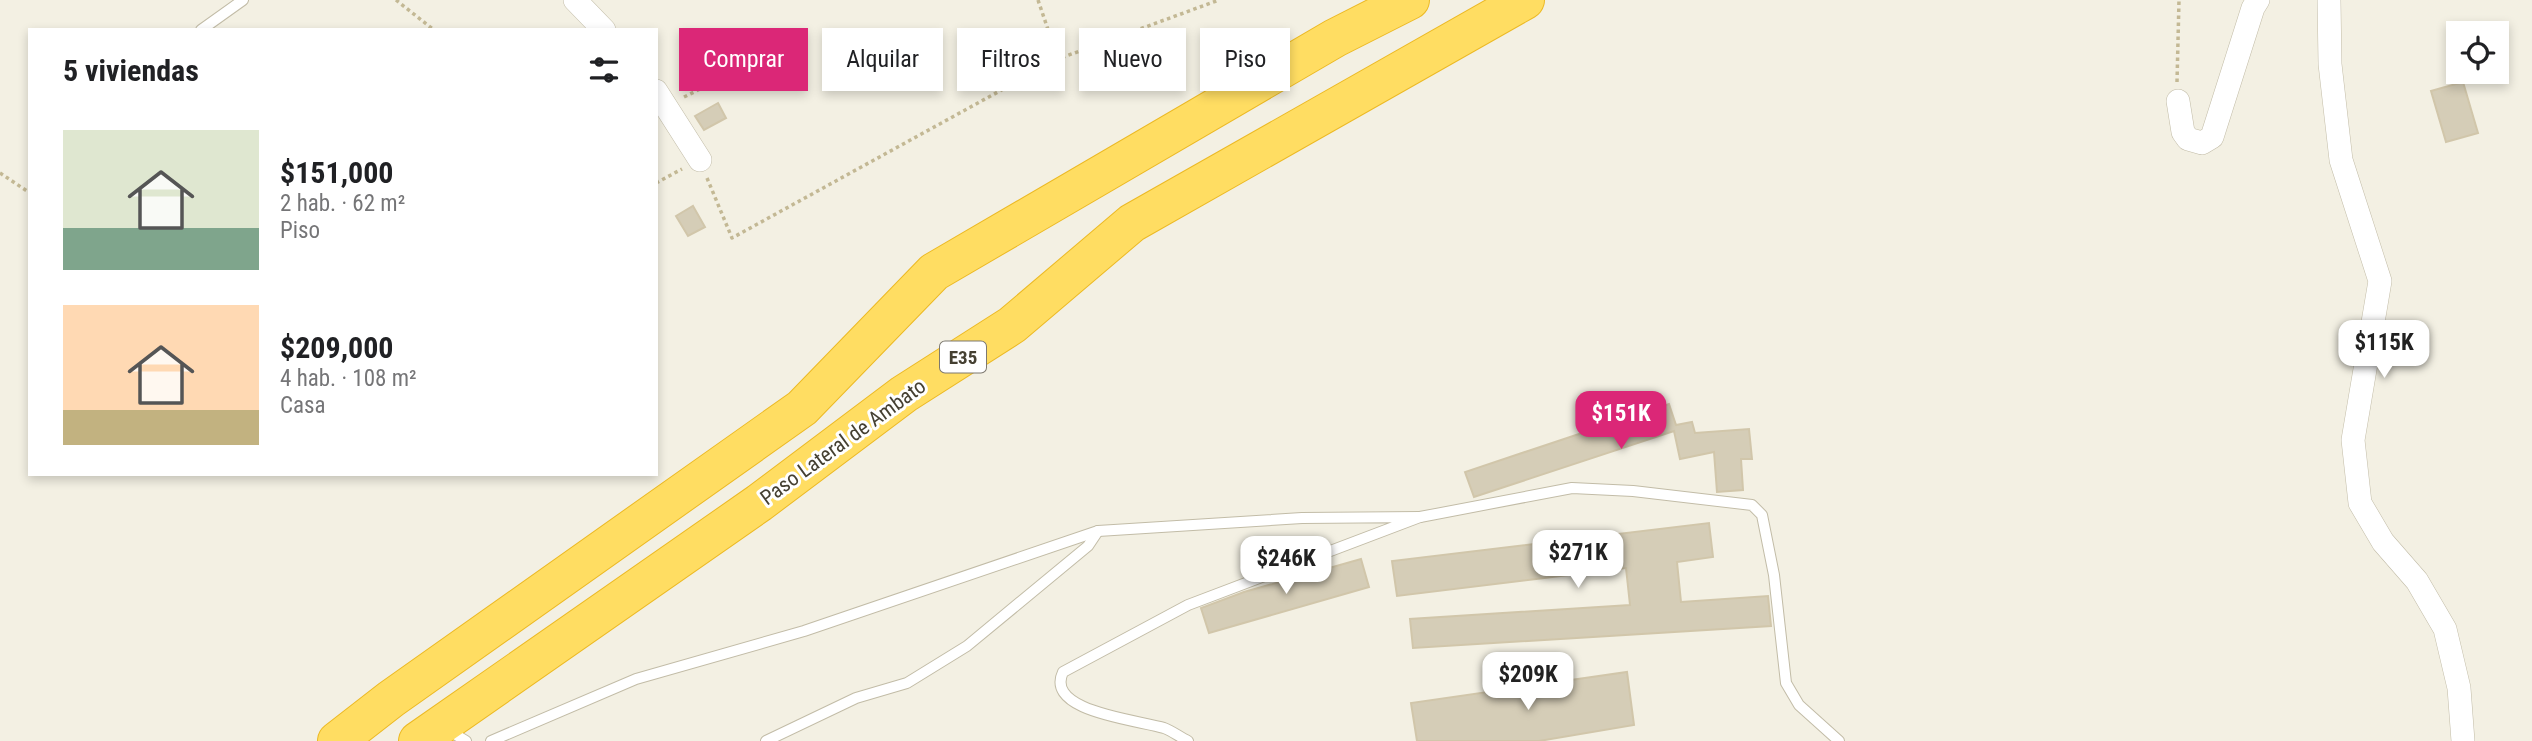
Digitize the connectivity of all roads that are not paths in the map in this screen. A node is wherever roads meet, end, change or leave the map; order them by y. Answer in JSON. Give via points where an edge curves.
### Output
{"nodes":[{"id":1,"x":243,"y":0,"type":"edge"},
{"id":2,"x":575,"y":0,"type":"edge"},
{"id":3,"x":1410,"y":0,"type":"edge"},
{"id":4,"x":1525,"y":0,"type":"edge"},
{"id":5,"x":2258,"y":0,"type":"edge"},
{"id":6,"x":2329,"y":0,"type":"edge"},
{"id":7,"x":204,"y":28,"type":"edge"},
{"id":8,"x":602,"y":28,"type":"edge"},
{"id":9,"x":662,"y":98,"type":"edge"},
{"id":10,"x":2178,"y":101,"type":"road end"},
{"id":11,"x":700,"y":160,"type":"road end"},
{"id":12,"x":1420,"y":517,"type":"junction"},
{"id":13,"x":1098,"y":531,"type":"junction"},
{"id":14,"x":442,"y":736,"type":"edge"},
{"id":15,"x":337,"y":741,"type":"edge"},
{"id":16,"x":491,"y":741,"type":"edge"},
{"id":17,"x":766,"y":741,"type":"edge"},
{"id":18,"x":1188,"y":741,"type":"edge"},
{"id":19,"x":1839,"y":741,"type":"edge"},
{"id":20,"x":2463,"y":741,"type":"edge"}],
"edges":[{"from":1,"to":7,"type":"lane"},
{"from":2,"to":8,"type":"street"},
{"from":3,"to":15,"type":"highway","via":[[1335,38],[934,271],[802,408]]},
{"from":4,"to":14,"type":"highway","name":"Paso Lateral de Ambato","number":"E35","via":[[1132,223],[1012,325],[904,394]]},
{"from":5,"to":10,"type":"street","via":[[2212,137],[2202,143],[2188,139]]},
{"from":6,"to":20,"type":"street","via":[[2330,64],[2341,160],[2380,281],[2353,440],[2360,503],[2383,542],[2417,581],[2445,629],[2459,688]]},
{"from":9,"to":11,"type":"street"},
{"from":12,"to":13,"type":"lane","via":[[1302,518]]},
{"from":12,"to":18,"type":"lane","via":[[1188,605],[1063,672],[1058,682],[1068,700],[1167,729]]},
{"from":12,"to":19,"type":"lane","via":[[1572,488],[1752,505],[1762,516],[1774,575],[1786,683],[1799,705]]},
{"from":13,"to":16,"type":"lane","via":[[803,631],[636,679]]},
{"from":13,"to":17,"type":"lane","via":[[1088,546],[967,646],[907,683],[856,698]]}]}
